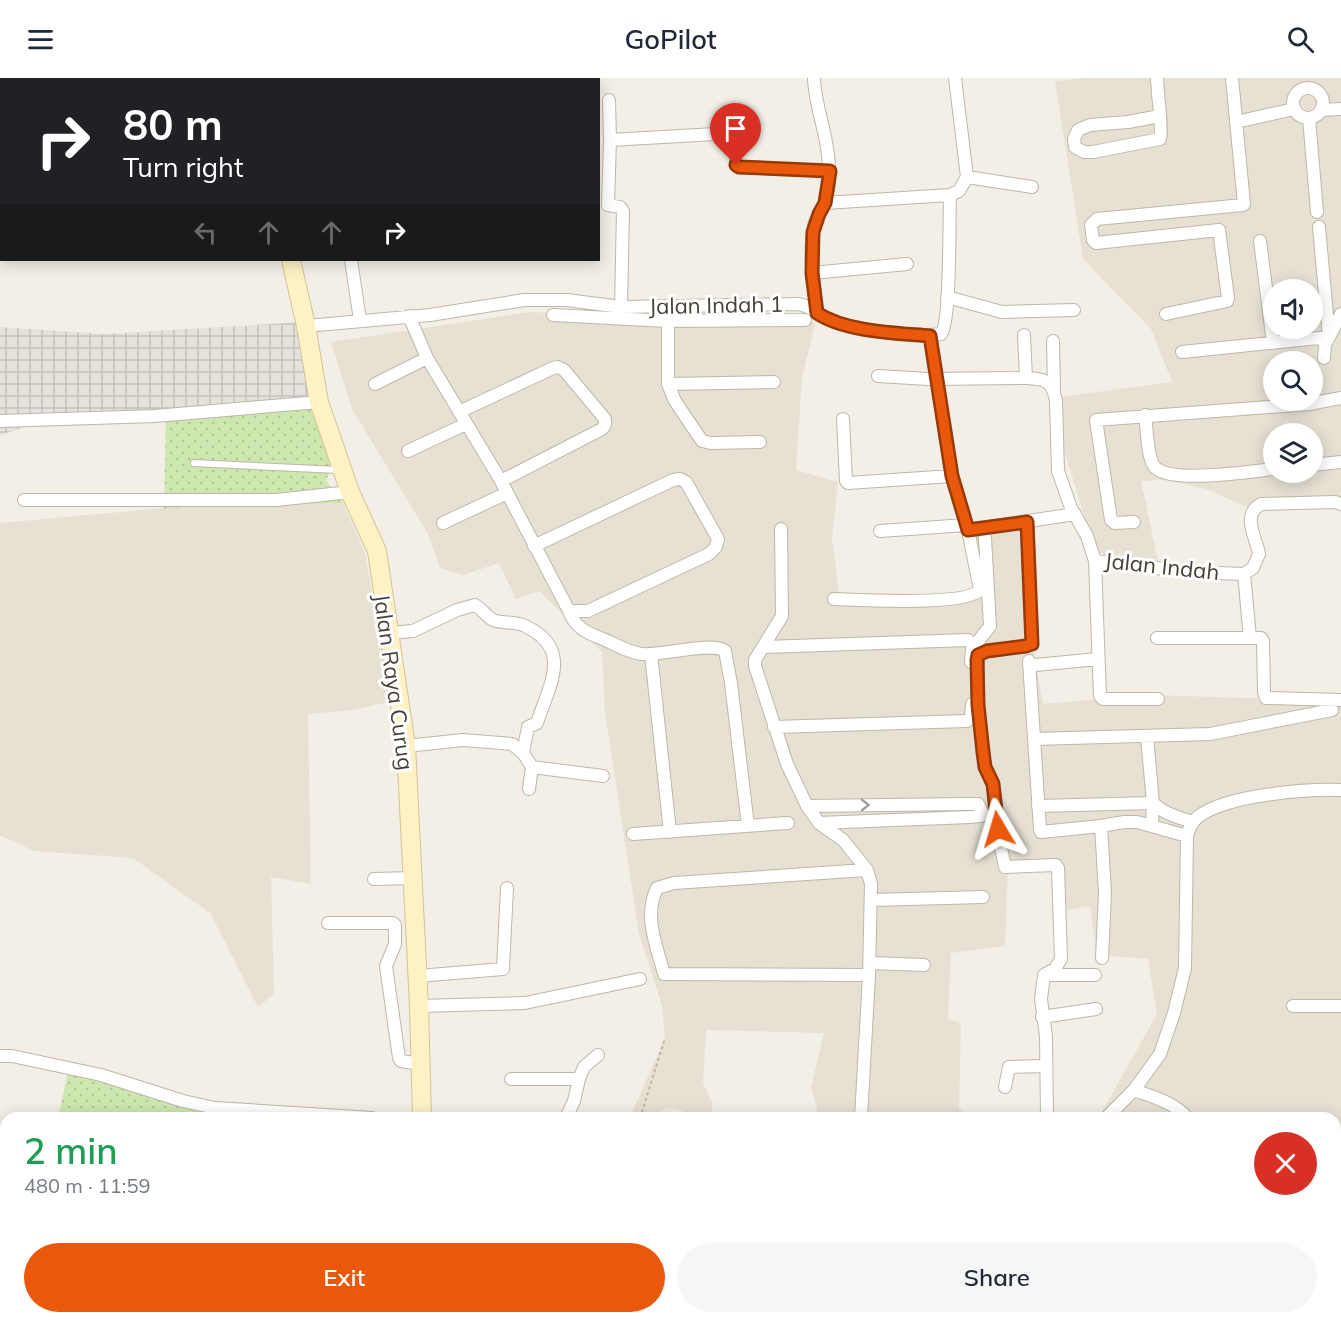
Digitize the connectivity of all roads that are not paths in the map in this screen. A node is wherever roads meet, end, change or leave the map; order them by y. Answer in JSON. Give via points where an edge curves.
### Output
{"nodes":[{"id":1,"x":814,"y":78,"type":"edge"},
{"id":2,"x":955,"y":78,"type":"edge"},
{"id":3,"x":1156,"y":78,"type":"edge"},
{"id":4,"x":1232,"y":78,"type":"edge"},
{"id":5,"x":1307,"y":83,"type":"edge"},
{"id":6,"x":609,"y":100,"type":"dead end"},
{"id":7,"x":1294,"y":109,"type":"junction"},
{"id":8,"x":1341,"y":109,"type":"edge"},
{"id":9,"x":1322,"y":110,"type":"junction"},
{"id":10,"x":1160,"y":116,"type":"junction"},
{"id":11,"x":1310,"y":118,"type":"junction"},
{"id":12,"x":1236,"y":122,"type":"junction"},
{"id":13,"x":610,"y":140,"type":"junction"},
{"id":14,"x":830,"y":171,"type":"junction"},
{"id":15,"x":968,"y":177,"type":"junction"},
{"id":16,"x":1032,"y":187,"type":"dead end"},
{"id":17,"x":950,"y":195,"type":"junction"},
{"id":18,"x":825,"y":203,"type":"junction"},
{"id":19,"x":1215,"y":207,"type":"junction"},
{"id":20,"x":1317,"y":213,"type":"dead end"},
{"id":21,"x":1319,"y":227,"type":"dead end"},
{"id":22,"x":1218,"y":230,"type":"junction"},
{"id":23,"x":1260,"y":241,"type":"dead end"},
{"id":24,"x":291,"y":261,"type":"edge"},
{"id":25,"x":351,"y":261,"type":"edge"},
{"id":26,"x":907,"y":264,"type":"dead end"},
{"id":27,"x":812,"y":273,"type":"junction"},
{"id":28,"x":947,"y":297,"type":"junction"},
{"id":29,"x":621,"y":307,"type":"junction"},
{"id":30,"x":669,"y":307,"type":"junction"},
{"id":31,"x":1074,"y":310,"type":"dead end"},
{"id":32,"x":817,"y":313,"type":"junction"},
{"id":33,"x":1166,"y":314,"type":"dead end"},
{"id":34,"x":1341,"y":314,"type":"edge"},
{"id":35,"x":553,"y":315,"type":"dead end"},
{"id":36,"x":409,"y":316,"type":"junction"},
{"id":37,"x":360,"y":320,"type":"junction"},
{"id":38,"x":805,"y":320,"type":"dead end"},
{"id":39,"x":667,"y":321,"type":"junction"},
{"id":40,"x":306,"y":326,"type":"junction"},
{"id":41,"x":1024,"y":335,"type":"dead end"},
{"id":42,"x":930,"y":336,"type":"junction"},
{"id":43,"x":1329,"y":337,"type":"junction"},
{"id":44,"x":1053,"y":341,"type":"dead end"},
{"id":45,"x":1273,"y":343,"type":"junction"},
{"id":46,"x":1182,"y":352,"type":"dead end"},
{"id":47,"x":427,"y":358,"type":"junction"},
{"id":48,"x":1324,"y":358,"type":"dead end"},
{"id":49,"x":878,"y":376,"type":"dead end"},
{"id":50,"x":1026,"y":378,"type":"junction"},
{"id":51,"x":937,"y":379,"type":"junction"},
{"id":52,"x":774,"y":382,"type":"dead end"},
{"id":53,"x":375,"y":384,"type":"dead end"},
{"id":54,"x":668,"y":384,"type":"junction"},
{"id":55,"x":1054,"y":390,"type":"junction"},
{"id":56,"x":1341,"y":398,"type":"edge"},
{"id":57,"x":319,"y":402,"type":"junction"},
{"id":58,"x":459,"y":412,"type":"junction"},
{"id":59,"x":1145,"y":415,"type":"junction"},
{"id":60,"x":843,"y":418,"type":"dead end"},
{"id":61,"x":0,"y":421,"type":"edge"},
{"id":62,"x":466,"y":424,"type":"junction"},
{"id":63,"x":760,"y":442,"type":"dead end"},
{"id":64,"x":408,"y":451,"type":"dead end"},
{"id":65,"x":1341,"y":462,"type":"edge"},
{"id":66,"x":194,"y":463,"type":"dead end"},
{"id":67,"x":1323,"y":464,"type":"edge"},
{"id":68,"x":342,"y":470,"type":"junction"},
{"id":69,"x":1263,"y":470,"type":"edge"},
{"id":70,"x":952,"y":476,"type":"junction"},
{"id":71,"x":501,"y":481,"type":"junction"},
{"id":72,"x":350,"y":492,"type":"junction"},
{"id":73,"x":507,"y":493,"type":"junction"},
{"id":74,"x":24,"y":500,"type":"dead end"},
{"id":75,"x":1341,"y":504,"type":"edge"},
{"id":76,"x":1075,"y":514,"type":"junction"},
{"id":77,"x":1027,"y":522,"type":"junction"},
{"id":78,"x":1134,"y":522,"type":"dead end"},
{"id":79,"x":443,"y":523,"type":"dead end"},
{"id":80,"x":967,"y":528,"type":"junction"},
{"id":81,"x":781,"y":529,"type":"dead end"},
{"id":82,"x":880,"y":531,"type":"dead end"},
{"id":83,"x":985,"y":538,"type":"dead end"},
{"id":84,"x":534,"y":546,"type":"junction"},
{"id":85,"x":1095,"y":561,"type":"junction"},
{"id":86,"x":1244,"y":574,"type":"junction"},
{"id":87,"x":834,"y":599,"type":"dead end"},
{"id":88,"x":588,"y":610,"type":"junction"},
{"id":89,"x":569,"y":611,"type":"junction"},
{"id":90,"x":388,"y":633,"type":"junction"},
{"id":91,"x":587,"y":633,"type":"junction"},
{"id":92,"x":1157,"y":638,"type":"dead end"},
{"id":93,"x":1250,"y":638,"type":"junction"},
{"id":94,"x":968,"y":640,"type":"dead end"},
{"id":95,"x":764,"y":647,"type":"junction"},
{"id":96,"x":651,"y":654,"type":"junction"},
{"id":97,"x":1098,"y":659,"type":"junction"},
{"id":98,"x":1158,"y":699,"type":"dead end"},
{"id":99,"x":1341,"y":700,"type":"edge"},
{"id":100,"x":1332,"y":710,"type":"dead end"},
{"id":101,"x":774,"y":727,"type":"junction"},
{"id":102,"x":1147,"y":737,"type":"junction"},
{"id":103,"x":1034,"y":739,"type":"junction"},
{"id":104,"x":406,"y":746,"type":"junction"},
{"id":105,"x":524,"y":753,"type":"junction"},
{"id":106,"x":532,"y":767,"type":"junction"},
{"id":107,"x":603,"y":776,"type":"dead end"},
{"id":108,"x":529,"y":789,"type":"dead end"},
{"id":109,"x":1341,"y":790,"type":"edge"},
{"id":110,"x":1153,"y":803,"type":"junction"},
{"id":111,"x":807,"y":806,"type":"junction"},
{"id":112,"x":1038,"y":806,"type":"junction"},
{"id":113,"x":819,"y":822,"type":"junction"},
{"id":114,"x":1192,"y":822,"type":"junction"},
{"id":115,"x":788,"y":824,"type":"dead end"},
{"id":116,"x":1152,"y":825,"type":"junction"},
{"id":117,"x":748,"y":826,"type":"junction"},
{"id":118,"x":1101,"y":826,"type":"junction"},
{"id":119,"x":670,"y":831,"type":"junction"},
{"id":120,"x":633,"y":834,"type":"dead end"},
{"id":121,"x":1187,"y":836,"type":"junction"},
{"id":122,"x":867,"y":870,"type":"junction"},
{"id":123,"x":413,"y":878,"type":"junction"},
{"id":124,"x":374,"y":879,"type":"dead end"},
{"id":125,"x":507,"y":888,"type":"dead end"},
{"id":126,"x":983,"y":897,"type":"dead end"},
{"id":127,"x":872,"y":900,"type":"junction"},
{"id":128,"x":328,"y":923,"type":"dead end"},
{"id":129,"x":1102,"y":958,"type":"dead end"},
{"id":130,"x":924,"y":964,"type":"dead end"},
{"id":131,"x":869,"y":969,"type":"junction"},
{"id":132,"x":1044,"y":975,"type":"junction"},
{"id":133,"x":1095,"y":975,"type":"dead end"},
{"id":134,"x":418,"y":976,"type":"junction"},
{"id":135,"x":640,"y":979,"type":"dead end"},
{"id":136,"x":419,"y":1006,"type":"junction"},
{"id":137,"x":1293,"y":1006,"type":"dead end"},
{"id":138,"x":1341,"y":1006,"type":"edge"},
{"id":139,"x":1096,"y":1010,"type":"dead end"},
{"id":140,"x":1042,"y":1017,"type":"junction"},
{"id":141,"x":0,"y":1056,"type":"edge"},
{"id":142,"x":598,"y":1056,"type":"dead end"},
{"id":143,"x":420,"y":1064,"type":"junction"},
{"id":144,"x":1045,"y":1066,"type":"junction"},
{"id":145,"x":511,"y":1079,"type":"dead end"},
{"id":146,"x":579,"y":1079,"type":"junction"},
{"id":147,"x":1005,"y":1088,"type":"dead end"},
{"id":148,"x":1134,"y":1090,"type":"junction"},
{"id":149,"x":264,"y":1112,"type":"edge"},
{"id":150,"x":422,"y":1112,"type":"edge"},
{"id":151,"x":569,"y":1112,"type":"edge"},
{"id":152,"x":861,"y":1112,"type":"edge"},
{"id":153,"x":1047,"y":1112,"type":"edge"},
{"id":154,"x":1112,"y":1112,"type":"edge"},
{"id":155,"x":1182,"y":1112,"type":"edge"}],
"edges":[{"from":1,"to":14,"type":"street"},
{"from":2,"to":15,"type":"street"},
{"from":3,"to":10,"type":"street"},
{"from":4,"to":12,"type":"street"},
{"from":5,"to":7,"type":"street","via":[[1293,99]]},
{"from":5,"to":9,"type":"street","via":[[1324,99]]},
{"from":6,"to":13,"type":"street"},
{"from":7,"to":11,"type":"street"},
{"from":7,"to":12,"type":"street"},
{"from":8,"to":9,"type":"street"},
{"from":9,"to":11,"type":"street"},
{"from":10,"to":10,"type":"street","via":[[1090,125],[1078,130],[1075,147],[1093,152],[1160,139]]},
{"from":11,"to":20,"type":"street"},
{"from":12,"to":19,"type":"street","via":[[1244,204]]},
{"from":13,"to":14,"type":"street","via":[[733,133],[739,167]]},
{"from":13,"to":29,"type":"street","via":[[608,205],[623,211]]},
{"from":14,"to":18,"type":"street"},
{"from":15,"to":16,"type":"street"},
{"from":15,"to":17,"type":"street"},
{"from":17,"to":18,"type":"street"},
{"from":17,"to":28,"type":"street"},
{"from":18,"to":27,"type":"street","via":[[813,232]]},
{"from":19,"to":22,"type":"street"},
{"from":19,"to":22,"type":"street","via":[[1097,219],[1091,225],[1096,243]]},
{"from":21,"to":43,"type":"street"},
{"from":22,"to":33,"type":"street","via":[[1227,301]]},
{"from":23,"to":45,"type":"street"},
{"from":24,"to":40,"type":"main road","name":"Jalan Raya Curug"},
{"from":25,"to":37,"type":"street"},
{"from":26,"to":27,"type":"street"},
{"from":27,"to":32,"type":"street"},
{"from":28,"to":31,"type":"street","via":[[1002,312]]},
{"from":28,"to":42,"type":"street","via":[[944,330]]},
{"from":29,"to":30,"type":"street","name":"Jalan Indah 1"},
{"from":29,"to":36,"type":"street","name":"Jalan Indah 1","via":[[567,300],[524,300]]},
{"from":30,"to":32,"type":"street","name":"Jalan Indah 1","via":[[797,304],[809,306]]},
{"from":30,"to":39,"type":"street"},
{"from":32,"to":42,"type":"street","name":"Jalan Indah 1","via":[[837,323]]},
{"from":34,"to":43,"type":"street"},
{"from":35,"to":39,"type":"street"},
{"from":36,"to":37,"type":"street","name":"Jalan Indah 1"},
{"from":36,"to":47,"type":"street"},
{"from":37,"to":40,"type":"street","name":"Jalan Indah 1"},
{"from":38,"to":39,"type":"street"},
{"from":39,"to":54,"type":"street"},
{"from":40,"to":57,"type":"main road","name":"Jalan Raya Curug"},
{"from":41,"to":50,"type":"street"},
{"from":42,"to":51,"type":"street"},
{"from":43,"to":45,"type":"street"},
{"from":43,"to":48,"type":"street"},
{"from":44,"to":55,"type":"street","name":"Jalan Indah"},
{"from":45,"to":46,"type":"street"},
{"from":47,"to":53,"type":"street"},
{"from":47,"to":58,"type":"street"},
{"from":49,"to":51,"type":"street"},
{"from":50,"to":51,"type":"street"},
{"from":50,"to":55,"type":"street","via":[[1048,382]]},
{"from":51,"to":70,"type":"street"},
{"from":52,"to":54,"type":"street"},
{"from":54,"to":63,"type":"street","via":[[702,441]]},
{"from":55,"to":76,"type":"street","name":"Jalan Indah","via":[[1058,471]]},
{"from":56,"to":59,"type":"street","via":[[1309,404]]},
{"from":57,"to":61,"type":"street","via":[[154,416]]},
{"from":57,"to":68,"type":"main road","name":"Jalan Raya Curug"},
{"from":58,"to":62,"type":"street"},
{"from":58,"to":71,"type":"street","via":[[558,367],[605,419],[602,429]]},
{"from":59,"to":69,"type":"street","via":[[1152,463],[1160,472],[1180,476]]},
{"from":59,"to":78,"type":"street","via":[[1095,422],[1110,520]]},
{"from":60,"to":70,"type":"street","via":[[848,483]]},
{"from":62,"to":64,"type":"street"},
{"from":62,"to":71,"type":"street"},
{"from":65,"to":67,"type":"street"},
{"from":66,"to":68,"type":"lane"},
{"from":68,"to":72,"type":"main road","name":"Jalan Raya Curug"},
{"from":70,"to":80,"type":"street"},
{"from":71,"to":73,"type":"street"},
{"from":72,"to":74,"type":"street","via":[[276,500]]},
{"from":72,"to":90,"type":"main road","name":"Jalan Raya Curug","via":[[376,551]]},
{"from":73,"to":79,"type":"street"},
{"from":73,"to":84,"type":"street"},
{"from":75,"to":86,"type":"street","name":"Jalan Indah","via":[[1256,507],[1250,522],[1259,554],[1253,568]]},
{"from":76,"to":77,"type":"street"},
{"from":76,"to":85,"type":"street","name":"Jalan Indah"},
{"from":77,"to":80,"type":"street"},
{"from":77,"to":132,"type":"street","via":[[1032,644],[978,655],[978,694],[985,767],[993,784],[1005,867],[1058,868],[1061,959]]},
{"from":80,"to":82,"type":"street"},
{"from":80,"to":87,"type":"street","via":[[980,586],[974,595],[936,600]]},
{"from":81,"to":95,"type":"street","via":[[782,616]]},
{"from":83,"to":101,"type":"street","via":[[990,626],[972,649],[971,717],[967,721]]},
{"from":84,"to":88,"type":"street","via":[[673,480],[686,482],[718,539],[716,547],[709,554]]},
{"from":84,"to":89,"type":"street"},
{"from":85,"to":86,"type":"street","name":"Jalan Indah"},
{"from":85,"to":97,"type":"street"},
{"from":86,"to":93,"type":"street"},
{"from":88,"to":89,"type":"street"},
{"from":88,"to":91,"type":"street"},
{"from":89,"to":91,"type":"street","via":[[576,626]]},
{"from":90,"to":104,"type":"main road","name":"Jalan Raya Curug"},
{"from":90,"to":105,"type":"street","via":[[413,632],[475,605],[493,620],[522,625],[543,637],[555,660],[537,723],[528,727]]},
{"from":91,"to":96,"type":"street","via":[[640,654]]},
{"from":92,"to":93,"type":"street"},
{"from":93,"to":99,"type":"street","via":[[1263,641],[1266,698]]},
{"from":94,"to":95,"type":"street"},
{"from":95,"to":101,"type":"street","via":[[755,666]]},
{"from":96,"to":117,"type":"street","via":[[706,648],[725,651]]},
{"from":96,"to":119,"type":"street"},
{"from":97,"to":98,"type":"street","via":[[1099,693],[1103,699]]},
{"from":97,"to":103,"type":"street","via":[[1032,663]]},
{"from":100,"to":102,"type":"street","via":[[1210,734]]},
{"from":101,"to":111,"type":"street"},
{"from":102,"to":103,"type":"street"},
{"from":102,"to":110,"type":"street"},
{"from":103,"to":112,"type":"street"},
{"from":104,"to":105,"type":"street","via":[[463,740],[512,744]]},
{"from":104,"to":123,"type":"main road","name":"Jalan Raya Curug"},
{"from":105,"to":106,"type":"street"},
{"from":106,"to":107,"type":"street"},
{"from":106,"to":108,"type":"street"},
{"from":109,"to":114,"type":"street","via":[[1234,801]]},
{"from":110,"to":112,"type":"street"},
{"from":110,"to":114,"type":"street"},
{"from":110,"to":116,"type":"street"},
{"from":111,"to":113,"type":"street"},
{"from":111,"to":113,"type":"street","one_way":true,"via":[[978,804],[982,812],[981,816],[970,817]]},
{"from":112,"to":118,"type":"street","via":[[1041,832]]},
{"from":113,"to":122,"type":"street","via":[[843,840]]},
{"from":114,"to":121,"type":"street"},
{"from":115,"to":117,"type":"street"},
{"from":116,"to":118,"type":"street","via":[[1124,822]]},
{"from":116,"to":121,"type":"street"},
{"from":117,"to":119,"type":"street"},
{"from":118,"to":129,"type":"street","via":[[1105,893]]},
{"from":119,"to":120,"type":"street"},
{"from":121,"to":148,"type":"street","via":[[1185,968],[1160,1054]]},
{"from":122,"to":127,"type":"street"},
{"from":122,"to":131,"type":"street","via":[[674,883],[657,888],[650,914],[663,974]]},
{"from":123,"to":124,"type":"street"},
{"from":123,"to":134,"type":"main road","name":"Jalan Raya Curug"},
{"from":125,"to":134,"type":"street","via":[[503,969]]},
{"from":126,"to":127,"type":"street"},
{"from":127,"to":131,"type":"street"},
{"from":128,"to":143,"type":"street","via":[[395,924],[395,944],[386,966],[399,1058]]},
{"from":130,"to":131,"type":"street"},
{"from":131,"to":152,"type":"street"},
{"from":132,"to":133,"type":"street"},
{"from":132,"to":140,"type":"street"},
{"from":134,"to":136,"type":"main road","name":"Jalan Raya Curug"},
{"from":135,"to":136,"type":"street","via":[[525,1004]]},
{"from":136,"to":143,"type":"main road","name":"Jalan Raya Curug"},
{"from":137,"to":138,"type":"street"},
{"from":139,"to":140,"type":"street"},
{"from":140,"to":144,"type":"street"},
{"from":141,"to":149,"type":"street","via":[[101,1075],[215,1108]]},
{"from":142,"to":146,"type":"street","via":[[584,1066]]},
{"from":143,"to":150,"type":"main road","name":"Jalan Raya Curug"},
{"from":144,"to":147,"type":"street","via":[[1009,1067]]},
{"from":144,"to":153,"type":"street"},
{"from":145,"to":146,"type":"street"},
{"from":146,"to":151,"type":"street"},
{"from":148,"to":154,"type":"street"},
{"from":148,"to":155,"type":"street"}]}
